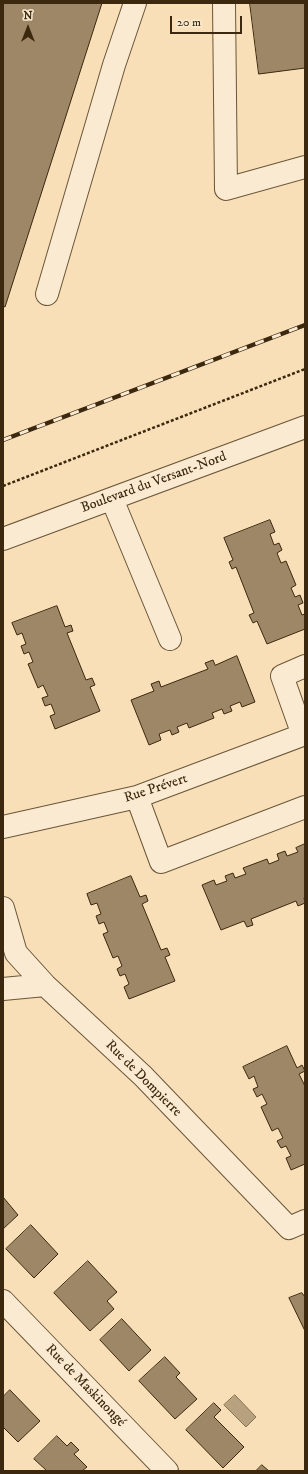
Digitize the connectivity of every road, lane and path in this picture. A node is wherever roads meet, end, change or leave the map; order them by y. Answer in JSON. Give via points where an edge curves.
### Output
{"nodes":[{"id":1,"x":135,"y":3,"type":"edge"},
{"id":2,"x":224,"y":3,"type":"edge"},
{"id":3,"x":305,"y":167,"type":"edge"},
{"id":4,"x":47,"y":294,"type":"dead end"},
{"id":5,"x":305,"y":369,"type":"edge"},
{"id":6,"x":305,"y":427,"type":"edge"},
{"id":7,"x":3,"y":486,"type":"edge"},
{"id":8,"x":112,"y":499,"type":"junction"},
{"id":9,"x":3,"y":539,"type":"edge"},
{"id":10,"x":170,"y":639,"type":"dead end"},
{"id":11,"x":305,"y":666,"type":"edge"},
{"id":12,"x":304,"y":735,"type":"edge"},
{"id":13,"x":137,"y":797,"type":"junction"},
{"id":14,"x":305,"y":807,"type":"edge"},
{"id":15,"x":3,"y":827,"type":"edge"},
{"id":16,"x":3,"y":908,"type":"edge"},
{"id":17,"x":45,"y":985,"type":"junction"},
{"id":18,"x":3,"y":989,"type":"edge"},
{"id":19,"x":305,"y":1221,"type":"edge"},
{"id":20,"x":3,"y":1301,"type":"edge"},
{"id":21,"x":166,"y":1471,"type":"edge"}],
"edges":[{"from":1,"to":4,"type":"street","via":[[114,65]]},
{"from":2,"to":3,"type":"street","via":[[226,189]]},
{"from":5,"to":7,"type":"path"},
{"from":6,"to":8,"type":"street","name":"Boulevard du Versant-Nord"},
{"from":8,"to":9,"type":"street","name":"Boulevard du Versant-Nord"},
{"from":8,"to":10,"type":"street"},
{"from":11,"to":12,"type":"street","via":[[282,676]]},
{"from":12,"to":13,"type":"street","name":"Rue Prévert"},
{"from":13,"to":14,"type":"street","via":[[161,862]]},
{"from":13,"to":15,"type":"street","name":"Rue Prévert"},
{"from":16,"to":17,"type":"street","name":"Rue de Dompierre","via":[[16,953]]},
{"from":17,"to":18,"type":"street"},
{"from":17,"to":19,"type":"street","name":"Rue de Dompierre","via":[[143,1076],[289,1228]]},
{"from":20,"to":21,"type":"street","name":"Rue de Maskinongé"}]}
